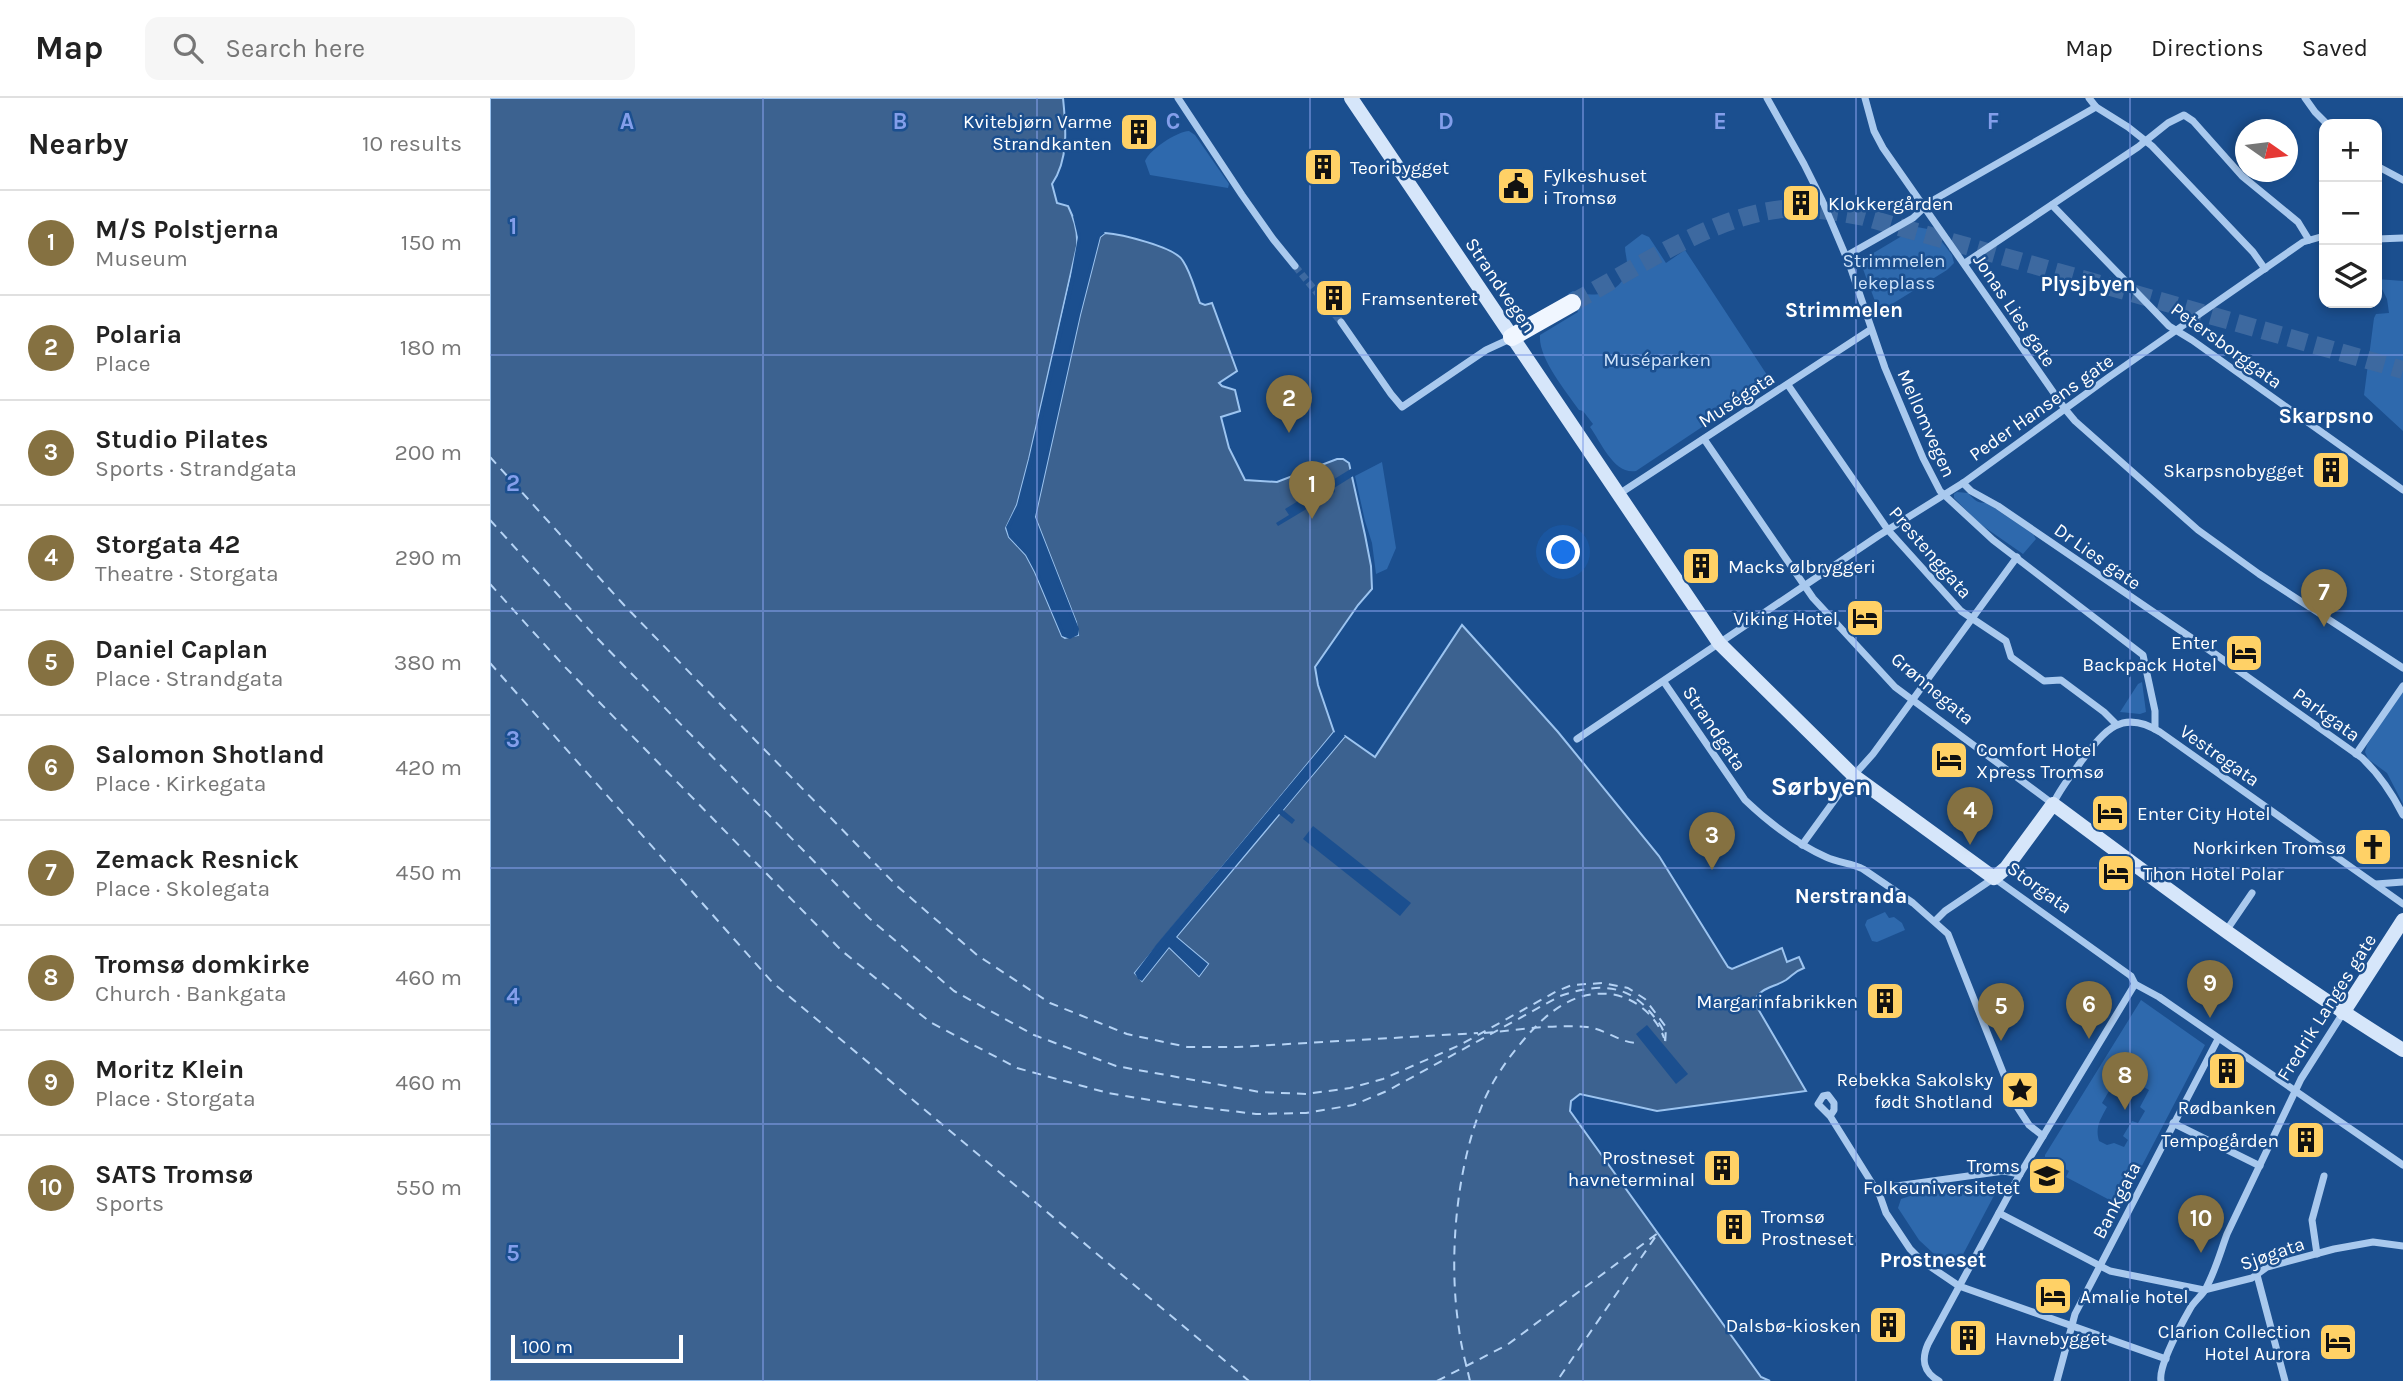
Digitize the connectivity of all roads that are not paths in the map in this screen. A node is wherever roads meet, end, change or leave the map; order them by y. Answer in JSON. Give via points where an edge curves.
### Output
{"nodes":[{"id":1,"x":1178,"y":98,"type":"edge"},
{"id":2,"x":1351,"y":98,"type":"edge"},
{"id":3,"x":1768,"y":98,"type":"edge"},
{"id":4,"x":1865,"y":98,"type":"edge"},
{"id":5,"x":2090,"y":98,"type":"edge"},
{"id":6,"x":2305,"y":98,"type":"edge"},
{"id":7,"x":2096,"y":107,"type":"junction"},
{"id":8,"x":2321,"y":119,"type":"edge"},
{"id":9,"x":2144,"y":140,"type":"junction"},
{"id":10,"x":2382,"y":169,"type":"edge"},
{"id":11,"x":2403,"y":180,"type":"edge"},
{"id":12,"x":2052,"y":205,"type":"junction"},
{"id":13,"x":1924,"y":209,"type":"junction"},
{"id":14,"x":2319,"y":237,"type":"edge"},
{"id":15,"x":2403,"y":238,"type":"edge"},
{"id":16,"x":2382,"y":239,"type":"edge"},
{"id":17,"x":2309,"y":240,"type":"junction"},
{"id":18,"x":1846,"y":256,"type":"junction"},
{"id":19,"x":1965,"y":263,"type":"junction"},
{"id":20,"x":1295,"y":266,"type":"tunnel mouth"},
{"id":21,"x":2265,"y":269,"type":"junction"},
{"id":22,"x":1572,"y":303,"type":"tunnel mouth"},
{"id":23,"x":1341,"y":322,"type":"tunnel mouth"},
{"id":24,"x":1870,"y":330,"type":"junction"},
{"id":25,"x":2178,"y":331,"type":"junction"},
{"id":26,"x":1513,"y":337,"type":"junction"},
{"id":27,"x":1788,"y":385,"type":"junction"},
{"id":28,"x":2065,"y":409,"type":"junction"},
{"id":29,"x":1704,"y":439,"type":"junction"},
{"id":30,"x":1963,"y":483,"type":"junction"},
{"id":31,"x":2403,"y":490,"type":"edge"},
{"id":32,"x":1619,"y":494,"type":"junction"},
{"id":33,"x":1943,"y":494,"type":"junction"},
{"id":34,"x":1888,"y":530,"type":"junction"},
{"id":35,"x":2017,"y":557,"type":"junction"},
{"id":36,"x":1806,"y":586,"type":"junction"},
{"id":37,"x":1971,"y":619,"type":"junction"},
{"id":38,"x":1719,"y":643,"type":"junction"},
{"id":39,"x":2215,"y":654,"type":"joint"},
{"id":40,"x":2403,"y":668,"type":"edge"},
{"id":41,"x":1664,"y":682,"type":"junction"},
{"id":42,"x":2403,"y":686,"type":"edge"},
{"id":43,"x":1912,"y":700,"type":"junction"},
{"id":44,"x":2116,"y":724,"type":"junction"},
{"id":45,"x":2155,"y":729,"type":"junction"},
{"id":46,"x":1577,"y":739,"type":"dead end"},
{"id":47,"x":2356,"y":754,"type":"junction"},
{"id":48,"x":1854,"y":776,"type":"junction"},
{"id":49,"x":2053,"y":804,"type":"junction"},
{"id":50,"x":2403,"y":815,"type":"edge"},
{"id":51,"x":1802,"y":845,"type":"junction"},
{"id":52,"x":1994,"y":878,"type":"junction"},
{"id":53,"x":2403,"y":883,"type":"edge"},
{"id":54,"x":2375,"y":884,"type":"junction"},
{"id":55,"x":2252,"y":893,"type":"dead end"},
{"id":56,"x":2403,"y":904,"type":"edge"},
{"id":57,"x":2403,"y":920,"type":"edge"},
{"id":58,"x":1935,"y":921,"type":"junction"},
{"id":59,"x":2226,"y":932,"type":"junction"},
{"id":60,"x":2135,"y":984,"type":"junction"},
{"id":61,"x":2343,"y":1013,"type":"junction"},
{"id":62,"x":2218,"y":1039,"type":"junction"},
{"id":63,"x":2403,"y":1050,"type":"edge"},
{"id":64,"x":2296,"y":1090,"type":"junction"},
{"id":65,"x":1830,"y":1116,"type":"dead end"},
{"id":66,"x":2173,"y":1123,"type":"junction"},
{"id":67,"x":2043,"y":1136,"type":"junction"},
{"id":68,"x":2403,"y":1165,"type":"edge"},
{"id":69,"x":2260,"y":1166,"type":"junction"},
{"id":70,"x":2020,"y":1174,"type":"junction"},
{"id":71,"x":2323,"y":1176,"type":"dead end"},
{"id":72,"x":1875,"y":1189,"type":"junction"},
{"id":73,"x":1999,"y":1213,"type":"junction"},
{"id":74,"x":2403,"y":1246,"type":"edge"},
{"id":75,"x":2318,"y":1254,"type":"junction"},
{"id":76,"x":2099,"y":1266,"type":"junction"},
{"id":77,"x":2257,"y":1275,"type":"junction"},
{"id":78,"x":1959,"y":1286,"type":"junction"},
{"id":79,"x":2204,"y":1290,"type":"junction"},
{"id":80,"x":2072,"y":1325,"type":"junction"},
{"id":81,"x":2166,"y":1359,"type":"junction"},
{"id":82,"x":1939,"y":1381,"type":"edge"},
{"id":83,"x":2057,"y":1381,"type":"edge"},
{"id":84,"x":2161,"y":1381,"type":"edge"},
{"id":85,"x":2285,"y":1381,"type":"edge"}],
"edges":[{"from":1,"to":20,"type":"street"},
{"from":2,"to":26,"type":"street","name":"Strandvegen"},
{"from":3,"to":18,"type":"street","name":"Mellomvegen"},
{"from":4,"to":13,"type":"street","name":"Jonas Lies gate","via":[[1874,131]]},
{"from":5,"to":7,"type":"street"},
{"from":6,"to":8,"type":"street"},
{"from":7,"to":9,"type":"street"},
{"from":7,"to":13,"type":"street"},
{"from":9,"to":12,"type":"street"},
{"from":9,"to":17,"type":"street","via":[[2179,116],[2188,116],[2242,176],[2298,222]]},
{"from":9,"to":21,"type":"street"},
{"from":10,"to":11,"type":"street"},
{"from":12,"to":19,"type":"street"},
{"from":12,"to":25,"type":"street","name":"Petersborggata"},
{"from":13,"to":18,"type":"street"},
{"from":13,"to":19,"type":"street","name":"Jonas Lies gate"},
{"from":14,"to":17,"type":"street","name":"Peder Hansens gate"},
{"from":15,"to":16,"type":"street"},
{"from":17,"to":21,"type":"street","name":"Peder Hansens gate"},
{"from":18,"to":24,"type":"street","name":"Mellomvegen"},
{"from":19,"to":28,"type":"street","name":"Jonas Lies gate"},
{"from":21,"to":25,"type":"street","name":"Peder Hansens gate"},
{"from":22,"to":26,"type":"main road"},
{"from":23,"to":26,"type":"street","via":[[1402,407]]},
{"from":24,"to":27,"type":"street","name":"Muségata"},
{"from":24,"to":33,"type":"street","name":"Mellomvegen","via":[[1923,458]]},
{"from":25,"to":28,"type":"street","name":"Peder Hansens gate"},
{"from":25,"to":31,"type":"street","name":"Petersborggata"},
{"from":26,"to":32,"type":"street","name":"Strandvegen"},
{"from":27,"to":29,"type":"street","name":"Muségata"},
{"from":27,"to":34,"type":"street","name":"Prestenggata"},
{"from":28,"to":30,"type":"street","name":"Peder Hansens gate"},
{"from":28,"to":40,"type":"street","name":"Jonas Lies gate","via":[[2209,538]]},
{"from":29,"to":32,"type":"street","name":"Muségata"},
{"from":29,"to":36,"type":"street","name":"Grønnegata"},
{"from":30,"to":33,"type":"street","name":"Peder Hansens gate"},
{"from":30,"to":39,"type":"street","name":"Dr Lies gate"},
{"from":32,"to":38,"type":"street","name":"Storgata"},
{"from":33,"to":34,"type":"street","name":"Peder Hansens gate"},
{"from":33,"to":35,"type":"street","name":"Mellomvegen"},
{"from":34,"to":36,"type":"street","name":"Peder Hansens gate"},
{"from":34,"to":37,"type":"street","name":"Prestenggata"},
{"from":35,"to":37,"type":"street"},
{"from":35,"to":45,"type":"street","name":"Mellomvegen","via":[[2143,655]]},
{"from":36,"to":38,"type":"street","name":"Peder Hansens gate"},
{"from":36,"to":43,"type":"street","name":"Grønnegata","via":[[1839,627]]},
{"from":37,"to":43,"type":"street"},
{"from":37,"to":44,"type":"street","name":"Prestenggata","via":[[2006,641],[2011,657],[2044,681],[2060,680]]},
{"from":38,"to":41,"type":"street","name":"Peder Hansens gate"},
{"from":38,"to":48,"type":"street","name":"Storgata"},
{"from":39,"to":47,"type":"street","name":"Parkgata"},
{"from":41,"to":46,"type":"street","name":"Strandgata"},
{"from":41,"to":51,"type":"street","name":"Strandgata","via":[[1745,800]]},
{"from":42,"to":47,"type":"street"},
{"from":43,"to":48,"type":"street"},
{"from":43,"to":49,"type":"street","name":"Grønnegata"},
{"from":44,"to":45,"type":"street","name":"Vestregata"},
{"from":44,"to":49,"type":"street","via":[[2095,742]]},
{"from":45,"to":54,"type":"street","name":"Vestregata"},
{"from":47,"to":50,"type":"street","name":"Parkgata","via":[[2375,770]]},
{"from":48,"to":51,"type":"street"},
{"from":48,"to":52,"type":"street","name":"Storgata"},
{"from":49,"to":52,"type":"street"},
{"from":49,"to":59,"type":"street","name":"Grønnegata"},
{"from":51,"to":58,"type":"street","name":"Strandgata","via":[[1863,869]]},
{"from":52,"to":58,"type":"street"},
{"from":52,"to":60,"type":"street","name":"Storgata","via":[[2131,976]]},
{"from":53,"to":54,"type":"street"},
{"from":54,"to":56,"type":"street","name":"Vestregata"},
{"from":55,"to":59,"type":"street"},
{"from":57,"to":61,"type":"street","name":"Fredrik Langes gate"},
{"from":58,"to":67,"type":"street","name":"Strandgata","via":[[1948,934],[2018,1110]]},
{"from":59,"to":61,"type":"street","name":"Grønnegata"},
{"from":60,"to":62,"type":"street","name":"Storgata"},
{"from":60,"to":67,"type":"street"},
{"from":61,"to":63,"type":"street","name":"Grønnegata"},
{"from":61,"to":64,"type":"street","name":"Fredrik Langes gate"},
{"from":62,"to":64,"type":"street","name":"Storgata"},
{"from":62,"to":66,"type":"street","name":"Bankgata"},
{"from":64,"to":68,"type":"street","name":"Storgata"},
{"from":64,"to":69,"type":"street","name":"Fredrik Langes gate"},
{"from":65,"to":72,"type":"street"},
{"from":66,"to":69,"type":"street"},
{"from":66,"to":76,"type":"street","name":"Bankgata"},
{"from":67,"to":70,"type":"street"},
{"from":69,"to":79,"type":"street","name":"Fredrik Langes gate"},
{"from":70,"to":72,"type":"street","via":[[2004,1171]]},
{"from":70,"to":73,"type":"street"},
{"from":71,"to":75,"type":"street","via":[[2312,1220]]},
{"from":72,"to":78,"type":"street","via":[[1911,1251]]},
{"from":73,"to":76,"type":"street","name":"Sjøgata"},
{"from":73,"to":78,"type":"street"},
{"from":74,"to":75,"type":"street","name":"Sjøgata","via":[[2373,1242]]},
{"from":75,"to":77,"type":"street","name":"Sjøgata","via":[[2267,1267]]},
{"from":76,"to":79,"type":"street","name":"Sjøgata"},
{"from":76,"to":80,"type":"street","name":"Bankgata"},
{"from":77,"to":79,"type":"street","name":"Sjøgata"},
{"from":77,"to":85,"type":"street"},
{"from":78,"to":80,"type":"street"},
{"from":78,"to":82,"type":"street","via":[[1924,1356],[1927,1373]]},
{"from":79,"to":81,"type":"street","name":"Fredrik Langes gate"},
{"from":80,"to":81,"type":"street"},
{"from":80,"to":83,"type":"street","name":"Bankgata"},
{"from":81,"to":84,"type":"street","name":"Fredrik Langes gate","via":[[2159,1374]]}]}
